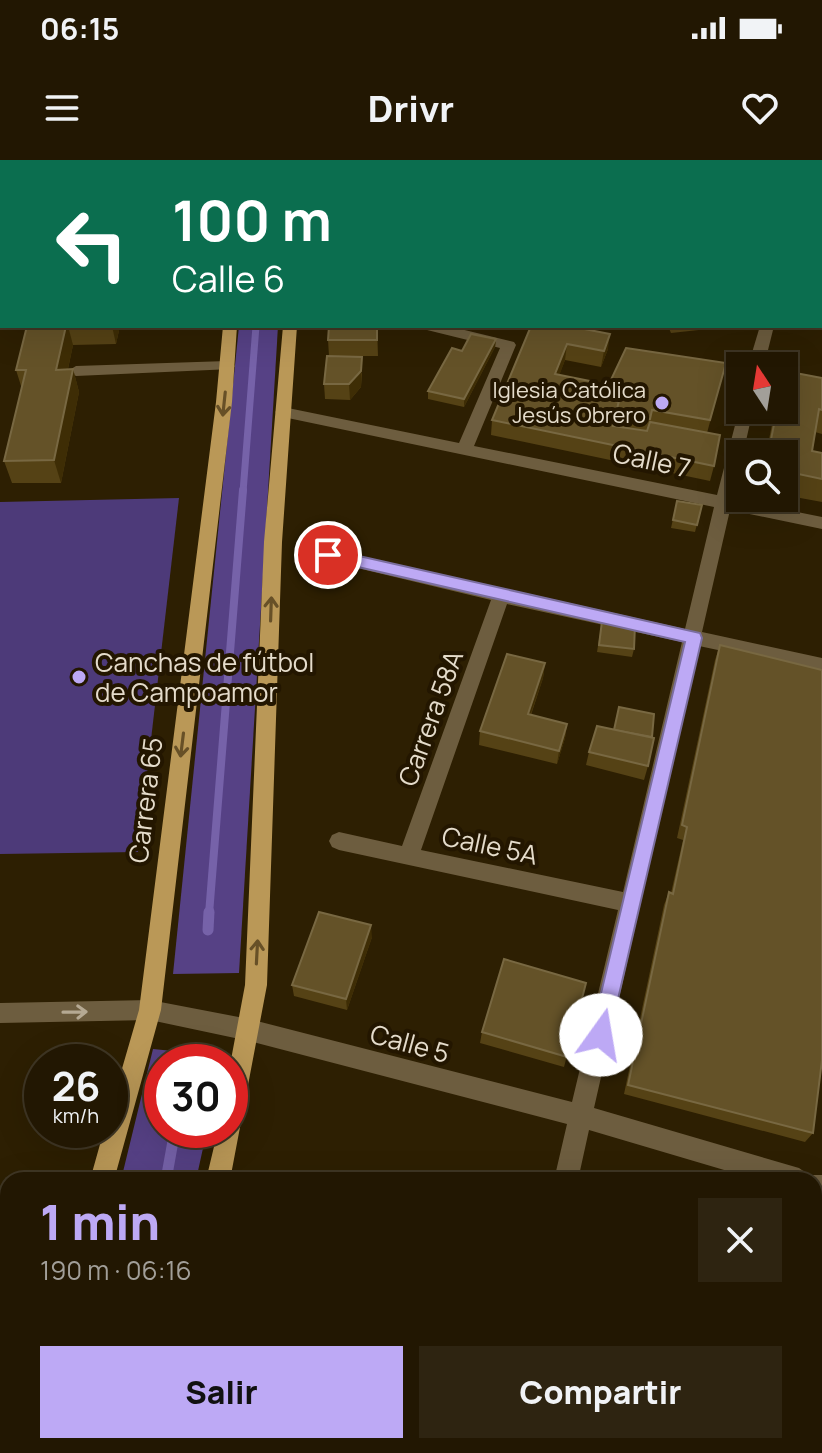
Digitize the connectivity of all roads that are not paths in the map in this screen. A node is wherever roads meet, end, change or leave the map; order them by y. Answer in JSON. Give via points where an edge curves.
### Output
{"nodes":[{"id":1,"x":230,"y":328,"type":"edge"},
{"id":2,"x":290,"y":328,"type":"edge"},
{"id":3,"x":437,"y":328,"type":"edge"},
{"id":4,"x":766,"y":328,"type":"edge"},
{"id":5,"x":760,"y":352,"type":"edge"},
{"id":6,"x":227,"y":366,"type":"junction"},
{"id":7,"x":76,"y":371,"type":"edge"},
{"id":8,"x":283,"y":412,"type":"junction"},
{"id":9,"x":465,"y":447,"type":"junction"},
{"id":10,"x":726,"y":502,"type":"joint"},
{"id":11,"x":772,"y":512,"type":"edge"},
{"id":12,"x":822,"y":523,"type":"edge"},
{"id":13,"x":328,"y":555,"type":"dead end"},
{"id":14,"x":501,"y":596,"type":"junction"},
{"id":15,"x":694,"y":638,"type":"junction"},
{"id":16,"x":822,"y":665,"type":"edge"},
{"id":17,"x":339,"y":841,"type":"dead end"},
{"id":18,"x":408,"y":857,"type":"junction"},
{"id":19,"x":631,"y":903,"type":"junction"},
{"id":20,"x":150,"y":1010,"type":"junction"},
{"id":21,"x":0,"y":1013,"type":"edge"},
{"id":22,"x":249,"y":1030,"type":"junction"},
{"id":23,"x":246,"y":1044,"type":"edge"},
{"id":24,"x":581,"y":1116,"type":"junction"},
{"id":25,"x":226,"y":1148,"type":"edge"},
{"id":26,"x":104,"y":1172,"type":"edge"},
{"id":27,"x":220,"y":1172,"type":"edge"},
{"id":28,"x":568,"y":1172,"type":"edge"},
{"id":29,"x":772,"y":1172,"type":"edge"}],
"edges":[{"from":1,"to":6,"type":"main road","name":"Carrera 65"},
{"from":2,"to":8,"type":"main road"},
{"from":3,"to":9,"type":"street","via":[[509,345]]},
{"from":4,"to":5,"type":"street"},
{"from":6,"to":7,"type":"street"},
{"from":6,"to":20,"type":"main road","name":"Carrera 65","one_way":true},
{"from":8,"to":9,"type":"street","name":"Calle 7"},
{"from":22,"to":8,"type":"main road","one_way":true,"via":[[256,985]]},
{"from":9,"to":10,"type":"street","name":"Calle 7"},
{"from":10,"to":15,"type":"street"},
{"from":11,"to":12,"type":"street","name":"Calle 7"},
{"from":13,"to":14,"type":"street"},
{"from":14,"to":15,"type":"street"},
{"from":14,"to":18,"type":"street","name":"Carrera 58A"},
{"from":15,"to":16,"type":"street"},
{"from":15,"to":19,"type":"street"},
{"from":17,"to":18,"type":"street","name":"Calle 5A"},
{"from":18,"to":19,"type":"street","name":"Calle 5A"},
{"from":19,"to":24,"type":"street"},
{"from":21,"to":20,"type":"street","name":"Calle 5","one_way":true},
{"from":20,"to":22,"type":"street","name":"Calle 5"},
{"from":20,"to":26,"type":"main road","name":"Carrera 65"},
{"from":22,"to":23,"type":"main road"},
{"from":22,"to":24,"type":"street","name":"Calle 5"},
{"from":24,"to":28,"type":"street"},
{"from":24,"to":29,"type":"street","name":"Calle 5"},
{"from":25,"to":27,"type":"main road"}]}
